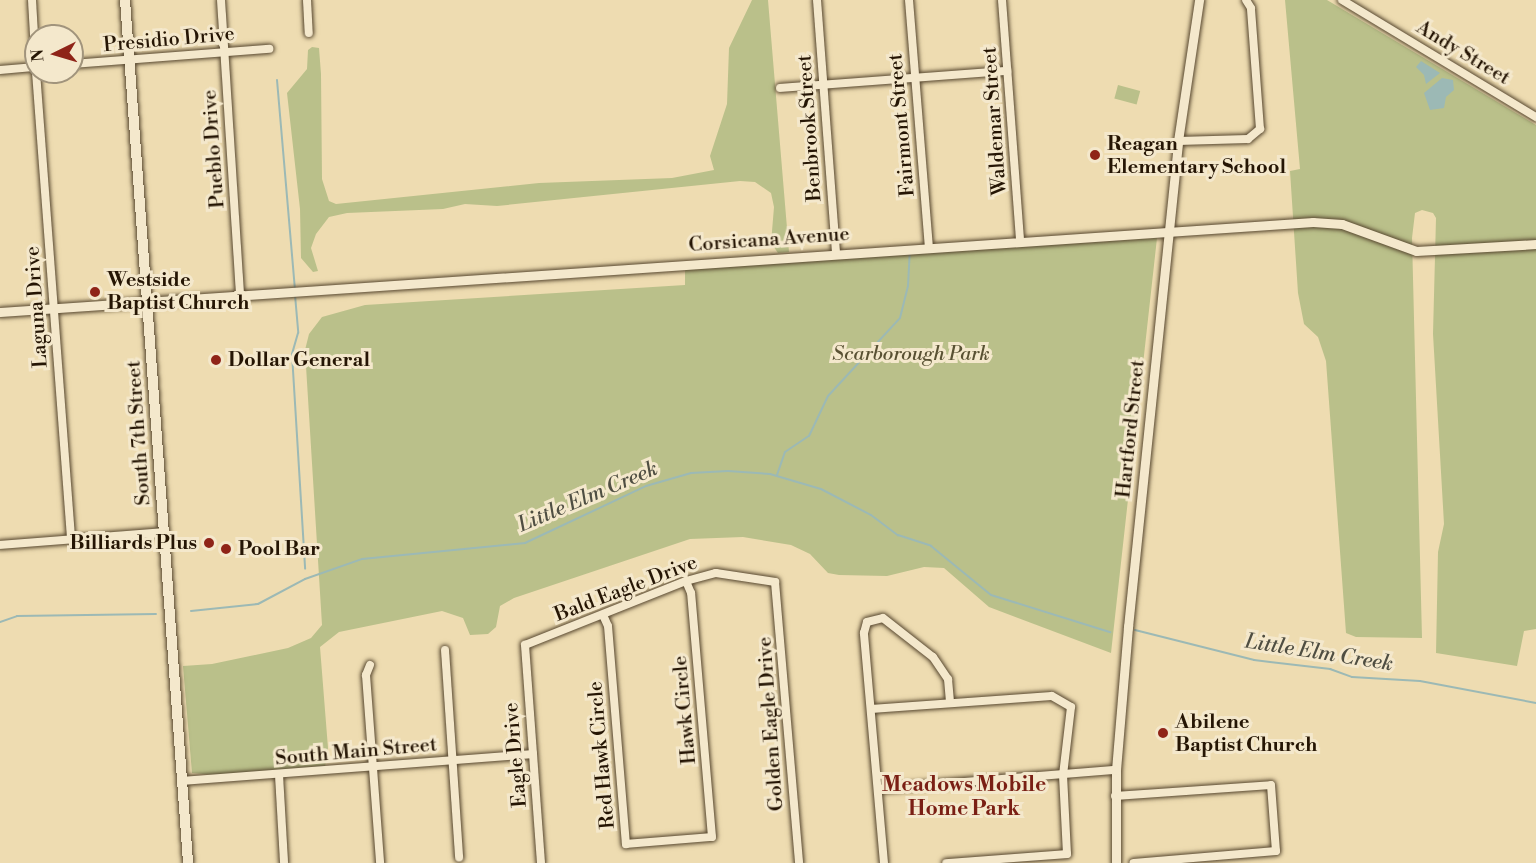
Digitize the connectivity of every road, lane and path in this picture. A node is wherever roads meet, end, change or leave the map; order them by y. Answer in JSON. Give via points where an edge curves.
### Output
{"nodes":[{"id":1,"x":32,"y":0,"type":"edge"},
{"id":2,"x":126,"y":0,"type":"edge"},
{"id":3,"x":221,"y":0,"type":"edge"},
{"id":4,"x":307,"y":0,"type":"edge"},
{"id":5,"x":817,"y":0,"type":"edge"},
{"id":6,"x":909,"y":0,"type":"edge"},
{"id":7,"x":1002,"y":0,"type":"edge"},
{"id":8,"x":1199,"y":0,"type":"edge"},
{"id":9,"x":1246,"y":0,"type":"edge"},
{"id":10,"x":1342,"y":0,"type":"edge"},
{"id":11,"x":33,"y":24,"type":"edge"},
{"id":12,"x":309,"y":33,"type":"dead end"},
{"id":13,"x":269,"y":49,"type":"dead end"},
{"id":14,"x":224,"y":52,"type":"junction"},
{"id":15,"x":130,"y":60,"type":"junction"},
{"id":16,"x":84,"y":63,"type":"edge"},
{"id":17,"x":24,"y":69,"type":"edge"},
{"id":18,"x":0,"y":70,"type":"edge"},
{"id":19,"x":1007,"y":71,"type":"junction"},
{"id":20,"x":915,"y":78,"type":"junction"},
{"id":21,"x":37,"y":84,"type":"edge"},
{"id":22,"x":823,"y":84,"type":"junction"},
{"id":23,"x":780,"y":88,"type":"dead end"},
{"id":24,"x":1536,"y":117,"type":"edge"},
{"id":25,"x":1178,"y":141,"type":"junction"},
{"id":26,"x":1169,"y":230,"type":"junction"},
{"id":27,"x":1020,"y":240,"type":"junction"},
{"id":28,"x":1536,"y":244,"type":"edge"},
{"id":29,"x":929,"y":247,"type":"junction"},
{"id":30,"x":836,"y":254,"type":"junction"},
{"id":31,"x":240,"y":295,"type":"junction"},
{"id":32,"x":147,"y":300,"type":"junction"},
{"id":33,"x":53,"y":307,"type":"junction"},
{"id":34,"x":0,"y":312,"type":"edge"},
{"id":35,"x":164,"y":532,"type":"junction"},
{"id":36,"x":71,"y":540,"type":"junction"},
{"id":37,"x":0,"y":545,"type":"edge"},
{"id":38,"x":686,"y":581,"type":"junction"},
{"id":39,"x":775,"y":582,"type":"joint"},
{"id":40,"x":603,"y":615,"type":"junction"},
{"id":41,"x":525,"y":645,"type":"joint"},
{"id":42,"x":445,"y":650,"type":"dead end"},
{"id":43,"x":370,"y":665,"type":"dead end"},
{"id":44,"x":950,"y":703,"type":"junction"},
{"id":45,"x":871,"y":709,"type":"junction"},
{"id":46,"x":533,"y":754,"type":"junction"},
{"id":47,"x":452,"y":760,"type":"junction"},
{"id":48,"x":374,"y":767,"type":"junction"},
{"id":49,"x":1116,"y":770,"type":"junction"},
{"id":50,"x":279,"y":775,"type":"junction"},
{"id":51,"x":1063,"y":775,"type":"junction"},
{"id":52,"x":182,"y":781,"type":"junction"},
{"id":53,"x":878,"y":789,"type":"junction"},
{"id":54,"x":1115,"y":796,"type":"junction"},
{"id":55,"x":712,"y":837,"type":"joint"},
{"id":56,"x":459,"y":858,"type":"dead end"},
{"id":57,"x":188,"y":863,"type":"edge"},
{"id":58,"x":284,"y":863,"type":"edge"},
{"id":59,"x":380,"y":863,"type":"edge"},
{"id":60,"x":542,"y":863,"type":"edge"},
{"id":61,"x":799,"y":863,"type":"edge"},
{"id":62,"x":884,"y":863,"type":"edge"},
{"id":63,"x":946,"y":863,"type":"edge"},
{"id":64,"x":1116,"y":863,"type":"edge"},
{"id":65,"x":1134,"y":863,"type":"edge"}],
"edges":[{"from":1,"to":11,"type":"street","name":"Laguna Drive"},
{"from":2,"to":15,"type":"main road","name":"South 7th Street"},
{"from":3,"to":14,"type":"street","name":"Pueblo Drive"},
{"from":4,"to":12,"type":"street"},
{"from":5,"to":22,"type":"street","name":"Benbrook Street"},
{"from":6,"to":20,"type":"street","name":"Fairmont Street"},
{"from":7,"to":19,"type":"street","name":"Waldemar Street"},
{"from":8,"to":25,"type":"street","name":"Hartford Street"},
{"from":9,"to":25,"type":"street","via":[[1251,8],[1260,129],[1248,139]]},
{"from":10,"to":24,"type":"street","name":"Andy Street"},
{"from":13,"to":14,"type":"street","name":"Presidio Drive"},
{"from":14,"to":15,"type":"street","name":"Presidio Drive"},
{"from":14,"to":31,"type":"street","name":"Pueblo Drive"},
{"from":15,"to":16,"type":"street","name":"Presidio Drive"},
{"from":15,"to":32,"type":"main road","name":"South 7th Street"},
{"from":17,"to":18,"type":"street"},
{"from":19,"to":20,"type":"street"},
{"from":19,"to":27,"type":"street","name":"Waldemar Street"},
{"from":20,"to":22,"type":"street"},
{"from":20,"to":29,"type":"street","name":"Fairmont Street"},
{"from":21,"to":33,"type":"street","name":"Laguna Drive"},
{"from":22,"to":23,"type":"street"},
{"from":22,"to":30,"type":"street","name":"Benbrook Street"},
{"from":25,"to":26,"type":"street","name":"Hartford Street"},
{"from":26,"to":27,"type":"street","name":"Corsicana Avenue"},
{"from":26,"to":28,"type":"street","name":"Corsicana Avenue","via":[[1328,222],[1416,251]]},
{"from":26,"to":49,"type":"street","name":"Hartford Street"},
{"from":27,"to":29,"type":"street","name":"Corsicana Avenue"},
{"from":29,"to":30,"type":"street","name":"Corsicana Avenue"},
{"from":30,"to":31,"type":"street","name":"Corsicana Avenue"},
{"from":31,"to":32,"type":"street","name":"Corsicana Avenue"},
{"from":32,"to":33,"type":"street","name":"Corsicana Avenue"},
{"from":32,"to":35,"type":"main road","name":"South 7th Street"},
{"from":33,"to":34,"type":"street","name":"Corsicana Avenue"},
{"from":33,"to":36,"type":"street","name":"Laguna Drive"},
{"from":35,"to":36,"type":"street"},
{"from":35,"to":52,"type":"main road","name":"South 7th Street"},
{"from":36,"to":37,"type":"street"},
{"from":38,"to":39,"type":"street","name":"Bald Eagle Drive","via":[[716,573]]},
{"from":38,"to":40,"type":"street","name":"Bald Eagle Drive"},
{"from":38,"to":55,"type":"street","name":"Hawk Circle","via":[[692,593]]},
{"from":39,"to":61,"type":"street","name":"Golden Eagle Drive"},
{"from":40,"to":41,"type":"street","name":"Bald Eagle Drive"},
{"from":40,"to":55,"type":"street","name":"Red Hawk Circle","via":[[608,626],[626,844]]},
{"from":41,"to":46,"type":"street","name":"Eagle Drive"},
{"from":42,"to":47,"type":"street"},
{"from":43,"to":48,"type":"street","via":[[366,675]]},
{"from":44,"to":45,"type":"street"},
{"from":44,"to":45,"type":"street","via":[[944,667],[877,617],[864,627]]},
{"from":44,"to":51,"type":"street","via":[[1052,696],[1067,701],[1073,716]]},
{"from":45,"to":53,"type":"street"},
{"from":46,"to":47,"type":"street","name":"South Main Street"},
{"from":46,"to":60,"type":"street","name":"Eagle Drive"},
{"from":47,"to":48,"type":"street","name":"South Main Street"},
{"from":47,"to":56,"type":"street"},
{"from":48,"to":50,"type":"street","name":"South Main Street"},
{"from":48,"to":59,"type":"street"},
{"from":49,"to":51,"type":"street"},
{"from":49,"to":54,"type":"street","name":"Hartford Street"},
{"from":50,"to":52,"type":"street","name":"South Main Street"},
{"from":50,"to":58,"type":"street"},
{"from":51,"to":53,"type":"street"},
{"from":51,"to":63,"type":"street","via":[[1067,854]]},
{"from":52,"to":57,"type":"main road","name":"South 7th Street"},
{"from":53,"to":62,"type":"street"},
{"from":54,"to":64,"type":"street","name":"Hartford Street"},
{"from":54,"to":65,"type":"street","via":[[1271,785],[1276,851]]}]}
